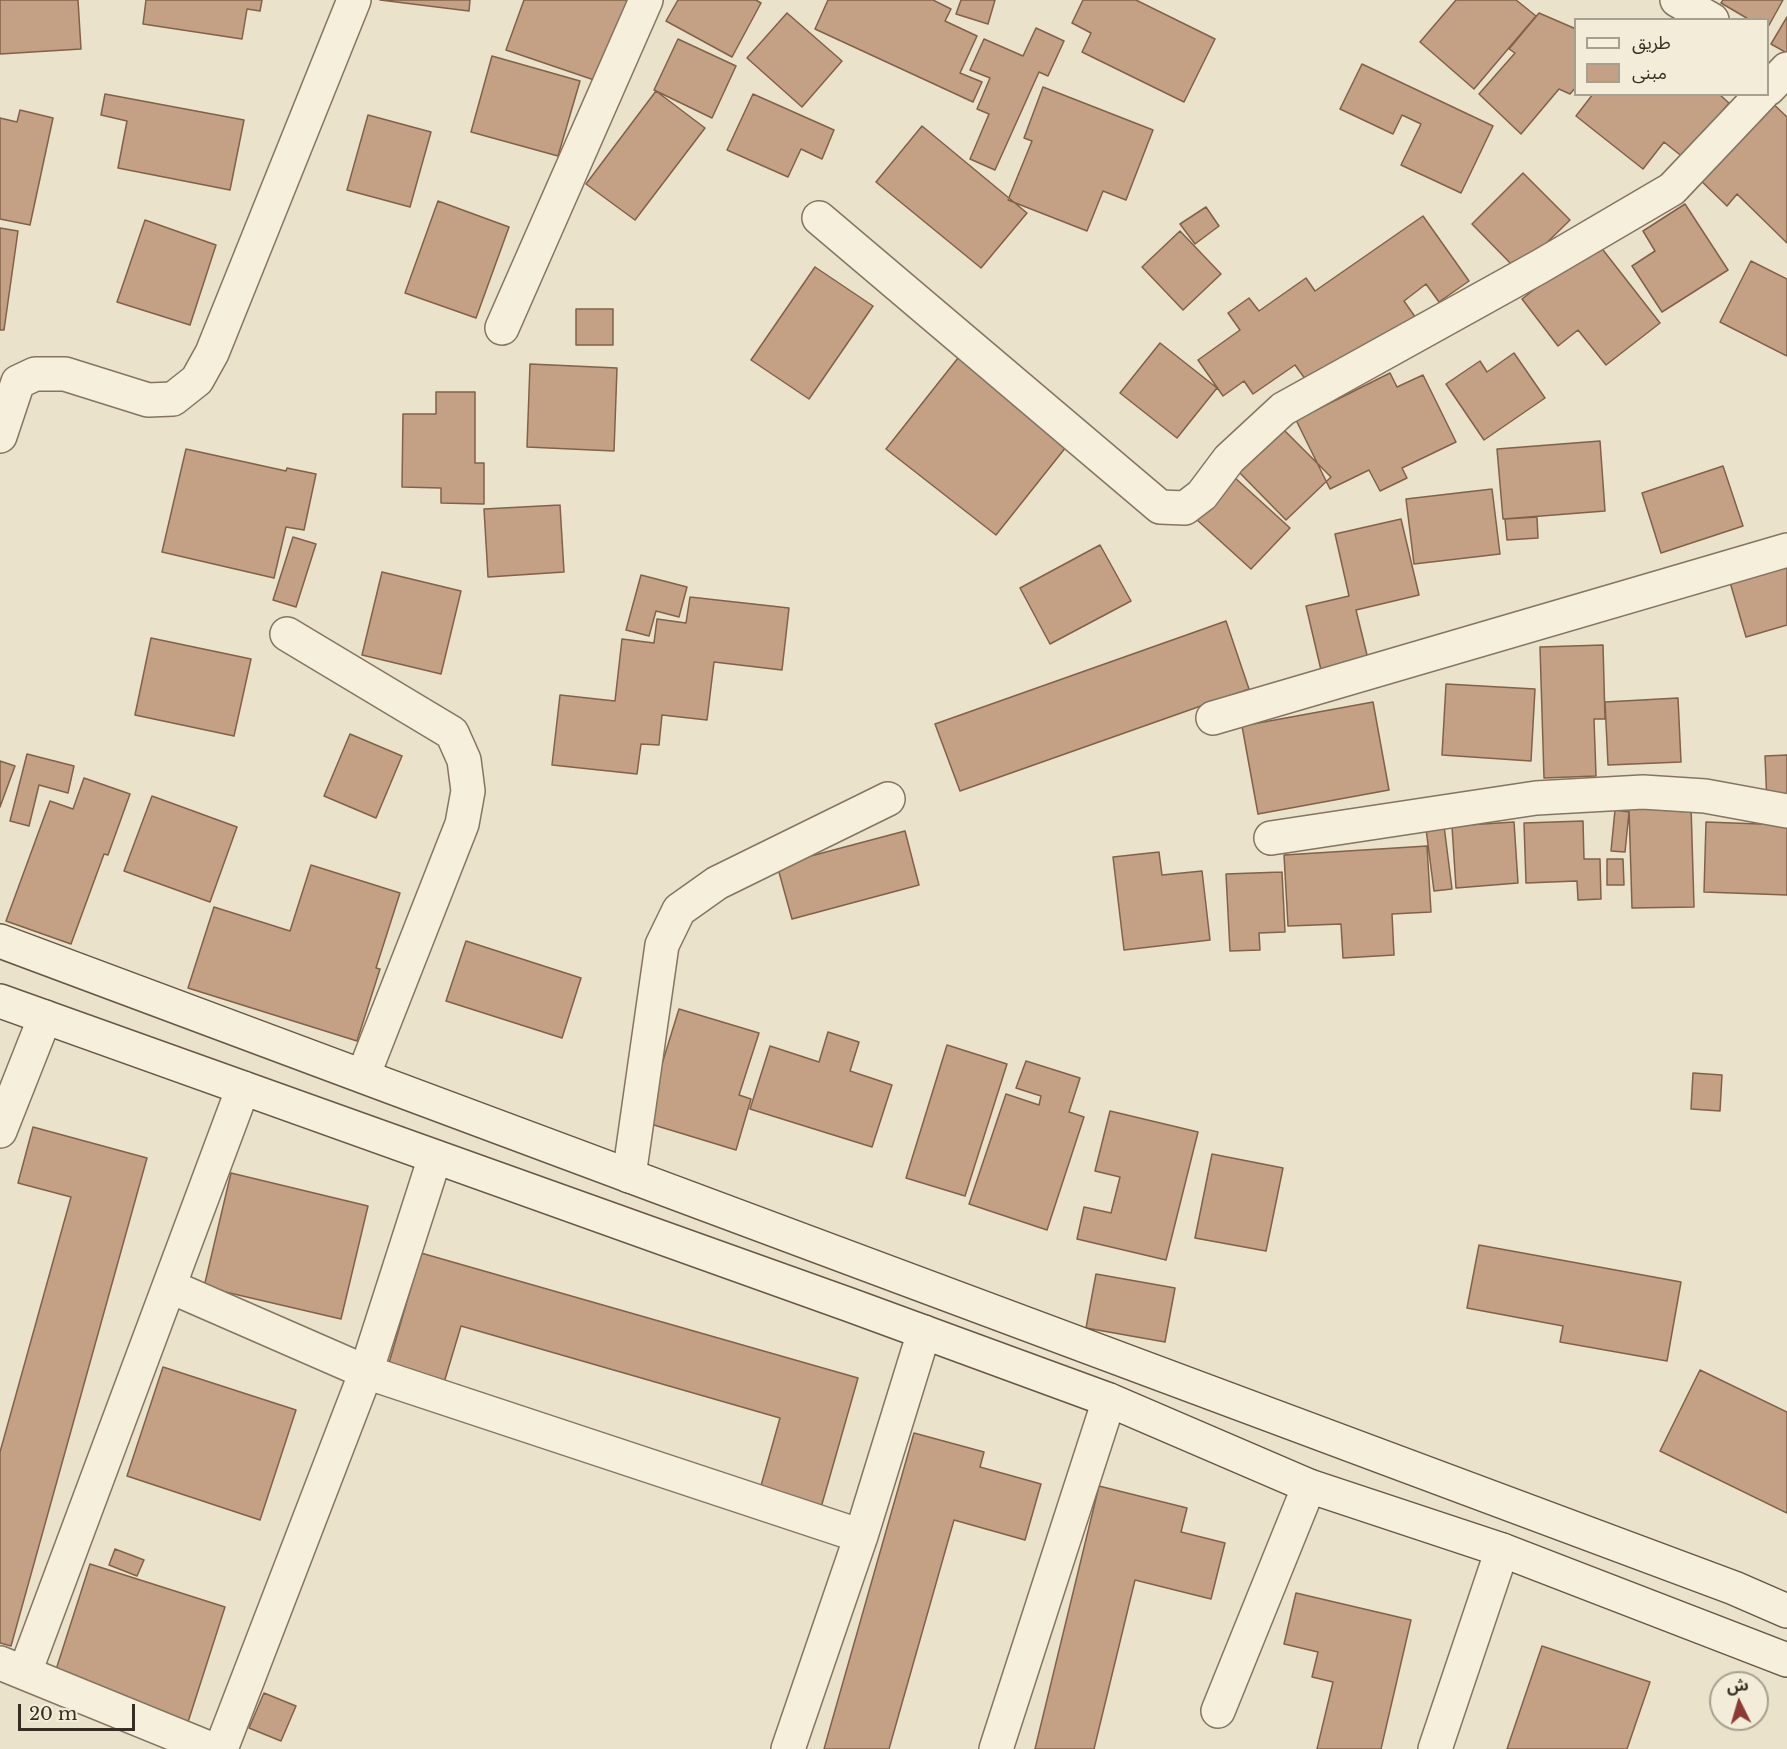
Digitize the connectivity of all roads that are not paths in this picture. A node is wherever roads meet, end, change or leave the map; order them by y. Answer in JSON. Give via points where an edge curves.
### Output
{"nodes":[{"id":1,"x":354,"y":0,"type":"edge"},
{"id":2,"x":646,"y":0,"type":"edge"},
{"id":3,"x":1769,"y":53,"type":"edge"},
{"id":4,"x":1787,"y":63,"type":"edge"},
{"id":5,"x":1787,"y":69,"type":"edge"},
{"id":6,"x":1769,"y":87,"type":"edge"},
{"id":7,"x":1760,"y":96,"type":"edge"},
{"id":8,"x":819,"y":218,"type":"dead end"},
{"id":9,"x":502,"y":328,"type":"dead end"},
{"id":10,"x":9,"y":380,"type":"edge"},
{"id":11,"x":0,"y":436,"type":"edge"},
{"id":12,"x":1787,"y":550,"type":"edge"},
{"id":13,"x":287,"y":634,"type":"dead end"},
{"id":14,"x":1213,"y":718,"type":"dead end"},
{"id":15,"x":888,"y":799,"type":"dead end"},
{"id":16,"x":1787,"y":811,"type":"edge"},
{"id":17,"x":1271,"y":838,"type":"dead end"},
{"id":18,"x":0,"y":941,"type":"edge"},
{"id":19,"x":0,"y":1001,"type":"edge"},
{"id":20,"x":45,"y":1017,"type":"junction"},
{"id":21,"x":363,"y":1076,"type":"junction"},
{"id":22,"x":243,"y":1088,"type":"junction"},
{"id":23,"x":0,"y":1131,"type":"edge"},
{"id":24,"x":435,"y":1157,"type":"junction"},
{"id":25,"x":629,"y":1176,"type":"junction"},
{"id":26,"x":169,"y":1286,"type":"junction"},
{"id":27,"x":924,"y":1332,"type":"junction"},
{"id":28,"x":366,"y":1372,"type":"junction"},
{"id":29,"x":1109,"y":1400,"type":"junction"},
{"id":30,"x":1309,"y":1486,"type":"junction"},
{"id":31,"x":861,"y":1536,"type":"junction"},
{"id":32,"x":1502,"y":1550,"type":"junction"},
{"id":33,"x":1787,"y":1611,"type":"edge"},
{"id":34,"x":1785,"y":1656,"type":"edge"},
{"id":35,"x":13,"y":1668,"type":"edge"},
{"id":36,"x":1218,"y":1711,"type":"dead end"},
{"id":37,"x":211,"y":1749,"type":"edge"},
{"id":38,"x":221,"y":1749,"type":"edge"},
{"id":39,"x":788,"y":1749,"type":"edge"},
{"id":40,"x":996,"y":1749,"type":"edge"},
{"id":41,"x":1435,"y":1749,"type":"edge"}],
"edges":[{"from":1,"to":10,"type":"street","via":[[212,353],[197,380],[173,399],[147,400],[65,374],[35,374]]},
{"from":2,"to":9,"type":"street"},
{"from":3,"to":4,"type":"street"},
{"from":5,"to":6,"type":"street"},
{"from":7,"to":8,"type":"street","via":[[1672,189],[1283,409],[1229,459],[1202,495],[1185,508],[1160,507]]},
{"from":10,"to":11,"type":"street"},
{"from":12,"to":14,"type":"street"},
{"from":13,"to":21,"type":"street","via":[[452,733],[464,760],[468,791],[462,824]]},
{"from":15,"to":25,"type":"street","via":[[717,883],[679,910],[662,945]]},
{"from":16,"to":17,"type":"street","via":[[1705,796],[1631,793],[1536,798]]},
{"from":18,"to":21,"type":"street"},
{"from":19,"to":20,"type":"street"},
{"from":20,"to":22,"type":"street"},
{"from":20,"to":23,"type":"street"},
{"from":21,"to":25,"type":"street"},
{"from":22,"to":24,"type":"street"},
{"from":22,"to":26,"type":"street"},
{"from":24,"to":27,"type":"street"},
{"from":24,"to":28,"type":"street"},
{"from":25,"to":33,"type":"street"},
{"from":26,"to":28,"type":"street"},
{"from":26,"to":35,"type":"street"},
{"from":27,"to":29,"type":"street"},
{"from":27,"to":31,"type":"street"},
{"from":28,"to":31,"type":"street"},
{"from":28,"to":38,"type":"street"},
{"from":29,"to":30,"type":"street"},
{"from":29,"to":40,"type":"street"},
{"from":30,"to":32,"type":"street"},
{"from":30,"to":36,"type":"street"},
{"from":31,"to":39,"type":"street"},
{"from":32,"to":34,"type":"street"},
{"from":32,"to":41,"type":"street"},
{"from":35,"to":37,"type":"street"}]}
